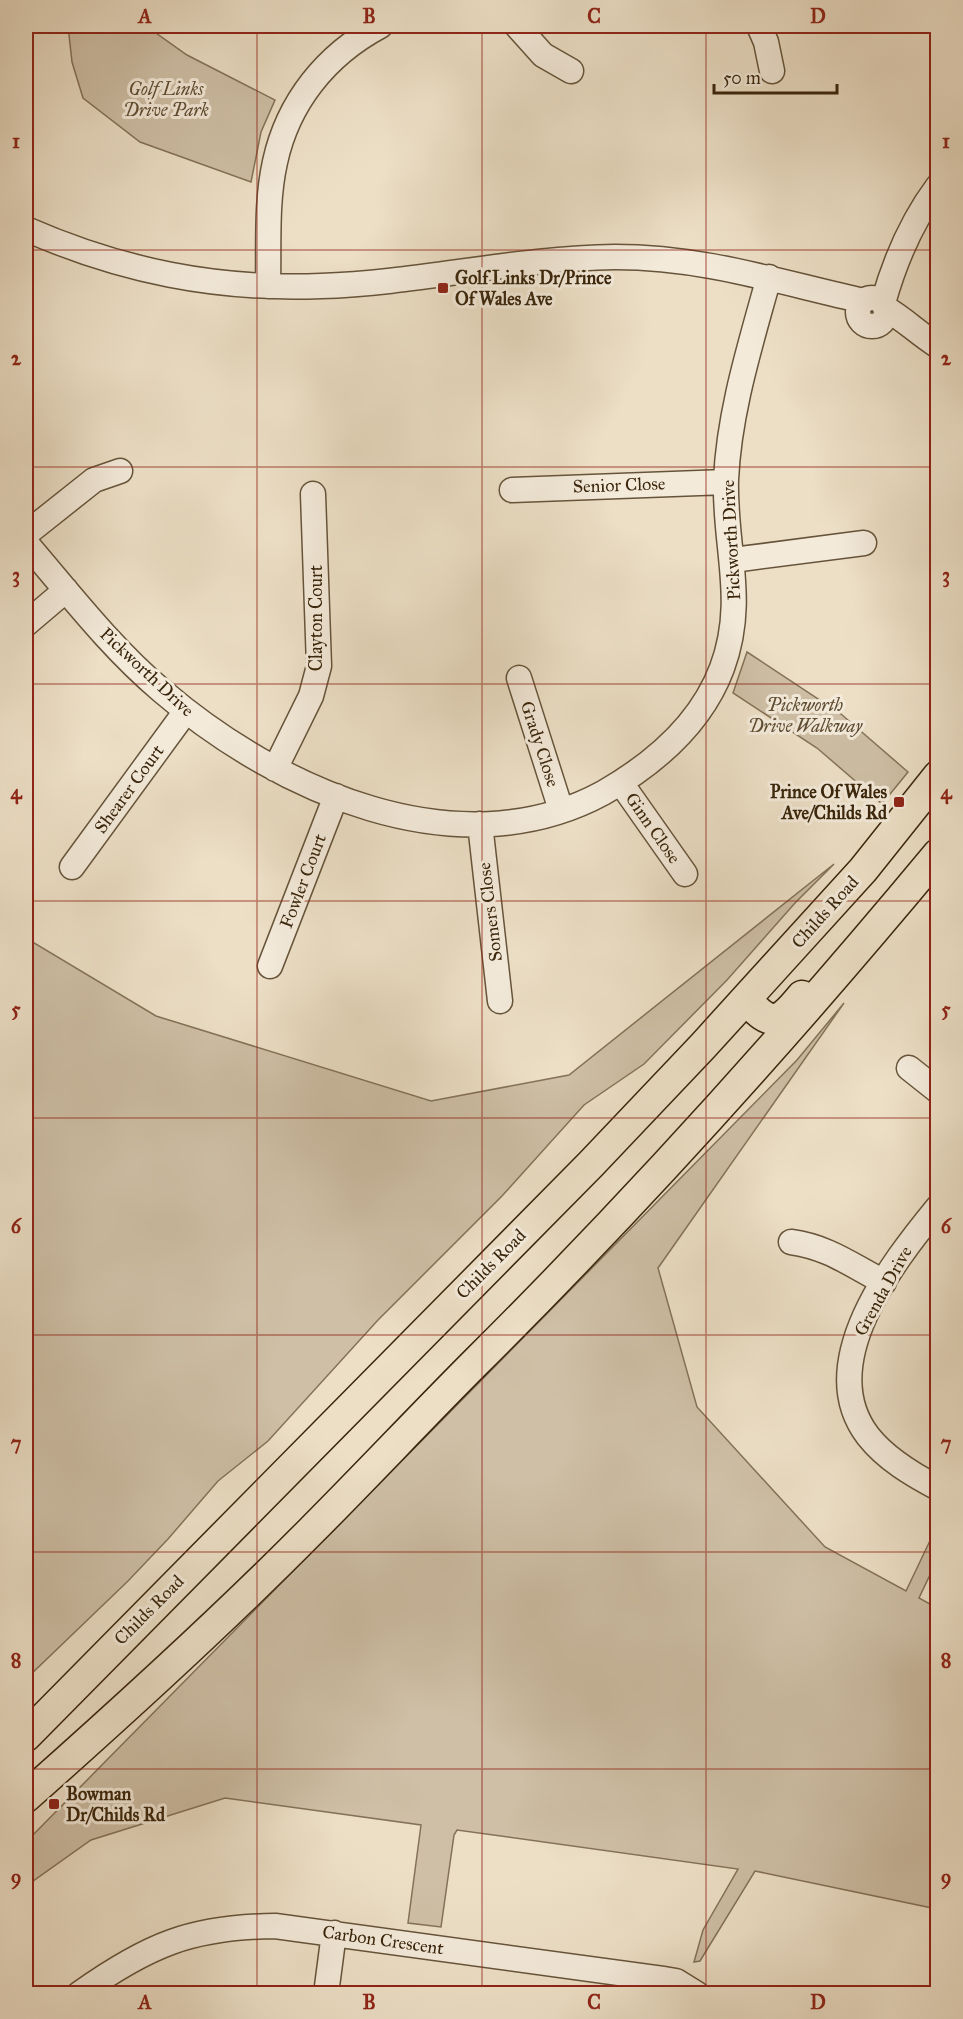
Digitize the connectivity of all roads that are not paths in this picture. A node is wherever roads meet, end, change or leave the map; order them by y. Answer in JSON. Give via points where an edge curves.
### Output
{"nodes":[{"id":1,"x":380,"y":26,"type":"edge"},
{"id":2,"x":517,"y":26,"type":"edge"},
{"id":3,"x":759,"y":26,"type":"edge"},
{"id":4,"x":571,"y":71,"type":"dead end"},
{"id":5,"x":772,"y":71,"type":"dead end"},
{"id":6,"x":938,"y":186,"type":"edge"},
{"id":7,"x":26,"y":229,"type":"edge"},
{"id":8,"x":769,"y":277,"type":"junction"},
{"id":9,"x":268,"y":286,"type":"junction"},
{"id":10,"x":873,"y":308,"type":"junction"},
{"id":11,"x":931,"y":342,"type":"edge"},
{"id":12,"x":120,"y":471,"type":"dead end"},
{"id":13,"x":726,"y":482,"type":"junction"},
{"id":14,"x":512,"y":490,"type":"dead end"},
{"id":15,"x":313,"y":494,"type":"dead end"},
{"id":16,"x":26,"y":534,"type":"edge"},
{"id":17,"x":26,"y":543,"type":"edge"},
{"id":18,"x":864,"y":543,"type":"dead end"},
{"id":19,"x":733,"y":560,"type":"junction"},
{"id":20,"x":66,"y":590,"type":"junction"},
{"id":21,"x":26,"y":624,"type":"edge"},
{"id":22,"x":519,"y":678,"type":"dead end"},
{"id":23,"x":186,"y":711,"type":"junction"},
{"id":24,"x":275,"y":769,"type":"junction"},
{"id":25,"x":938,"y":776,"type":"edge"},
{"id":26,"x":621,"y":783,"type":"junction"},
{"id":27,"x":336,"y":796,"type":"junction"},
{"id":28,"x":561,"y":810,"type":"junction"},
{"id":29,"x":480,"y":824,"type":"junction"},
{"id":30,"x":938,"y":853,"type":"edge"},
{"id":31,"x":72,"y":867,"type":"dead end"},
{"id":32,"x":685,"y":874,"type":"dead end"},
{"id":33,"x":270,"y":966,"type":"dead end"},
{"id":34,"x":746,"y":999,"type":"junction"},
{"id":35,"x":500,"y":1001,"type":"dead end"},
{"id":36,"x":909,"y":1068,"type":"dead end"},
{"id":37,"x":938,"y":1091,"type":"edge"},
{"id":38,"x":938,"y":1207,"type":"edge"},
{"id":39,"x":791,"y":1242,"type":"dead end"},
{"id":40,"x":884,"y":1282,"type":"junction"},
{"id":41,"x":938,"y":1488,"type":"edge"},
{"id":42,"x":26,"y":1736,"type":"edge"},
{"id":43,"x":26,"y":1797,"type":"edge"},
{"id":44,"x":334,"y":1933,"type":"junction"},
{"id":45,"x":79,"y":1994,"type":"edge"},
{"id":46,"x":326,"y":1994,"type":"edge"},
{"id":47,"x":697,"y":1994,"type":"edge"}],
"edges":[{"from":1,"to":9,"type":"street","via":[[344,48],[322,69],[308,86],[282,136],[270,195]]},
{"from":2,"to":4,"type":"street","via":[[543,55]]},
{"from":3,"to":5,"type":"street"},
{"from":6,"to":10,"type":"street","via":[[907,234]]},
{"from":7,"to":9,"type":"street","via":[[120,264],[190,279]]},
{"from":8,"to":9,"type":"street","via":[[702,263],[615,257],[322,286]]},
{"from":8,"to":10,"type":"street"},
{"from":8,"to":13,"type":"street","name":"Pickworth Drive","via":[[731,424]]},
{"from":10,"to":11,"type":"street","via":[[903,318]]},
{"from":12,"to":16,"type":"street","via":[[94,480]]},
{"from":13,"to":14,"type":"street","name":"Senior Close"},
{"from":13,"to":19,"type":"street","name":"Pickworth Drive"},
{"from":15,"to":24,"type":"street","name":"Clayton Court","via":[[319,666],[311,696]]},
{"from":17,"to":20,"type":"street","name":"Pickworth Drive"},
{"from":18,"to":19,"type":"street"},
{"from":19,"to":26,"type":"street","name":"Pickworth Drive","via":[[734,613],[721,670],[681,734]]},
{"from":20,"to":21,"type":"street"},
{"from":20,"to":23,"type":"street","name":"Pickworth Drive","via":[[136,666]]},
{"from":22,"to":28,"type":"street","name":"Grady Close"},
{"from":23,"to":24,"type":"street","name":"Pickworth Drive"},
{"from":23,"to":31,"type":"street","name":"Shearer Court"},
{"from":24,"to":27,"type":"street","name":"Pickworth Drive"},
{"from":25,"to":34,"type":"main road","name":"Childs Road","via":[[863,870]]},
{"from":26,"to":28,"type":"street","name":"Pickworth Drive"},
{"from":26,"to":32,"type":"street","name":"Ginn Close"},
{"from":27,"to":29,"type":"street","name":"Pickworth Drive","via":[[431,822]]},
{"from":27,"to":33,"type":"street","name":"Fowler Court"},
{"from":28,"to":29,"type":"street","name":"Pickworth Drive","via":[[519,821]]},
{"from":29,"to":35,"type":"street","name":"Somers Close"},
{"from":30,"to":34,"type":"main road","via":[[909,877],[783,1016],[765,1018]]},
{"from":30,"to":43,"type":"main road","via":[[830,984],[726,1101],[515,1325],[218,1623]]},
{"from":34,"to":42,"type":"main road","name":"Childs Road","via":[[591,1164]]},
{"from":36,"to":37,"type":"street"},
{"from":38,"to":40,"type":"street","name":"Grenda Drive"},
{"from":39,"to":40,"type":"street","via":[[826,1250]]},
{"from":40,"to":41,"type":"street","name":"Grenda Drive","via":[[863,1322],[850,1359],[849,1391],[860,1423],[878,1447]]},
{"from":44,"to":45,"type":"street","name":"Carbon Crescent","via":[[254,1926],[188,1935],[134,1958]]},
{"from":44,"to":46,"type":"street"},
{"from":44,"to":47,"type":"street","name":"Carbon Crescent","via":[[676,1981]]}]}
